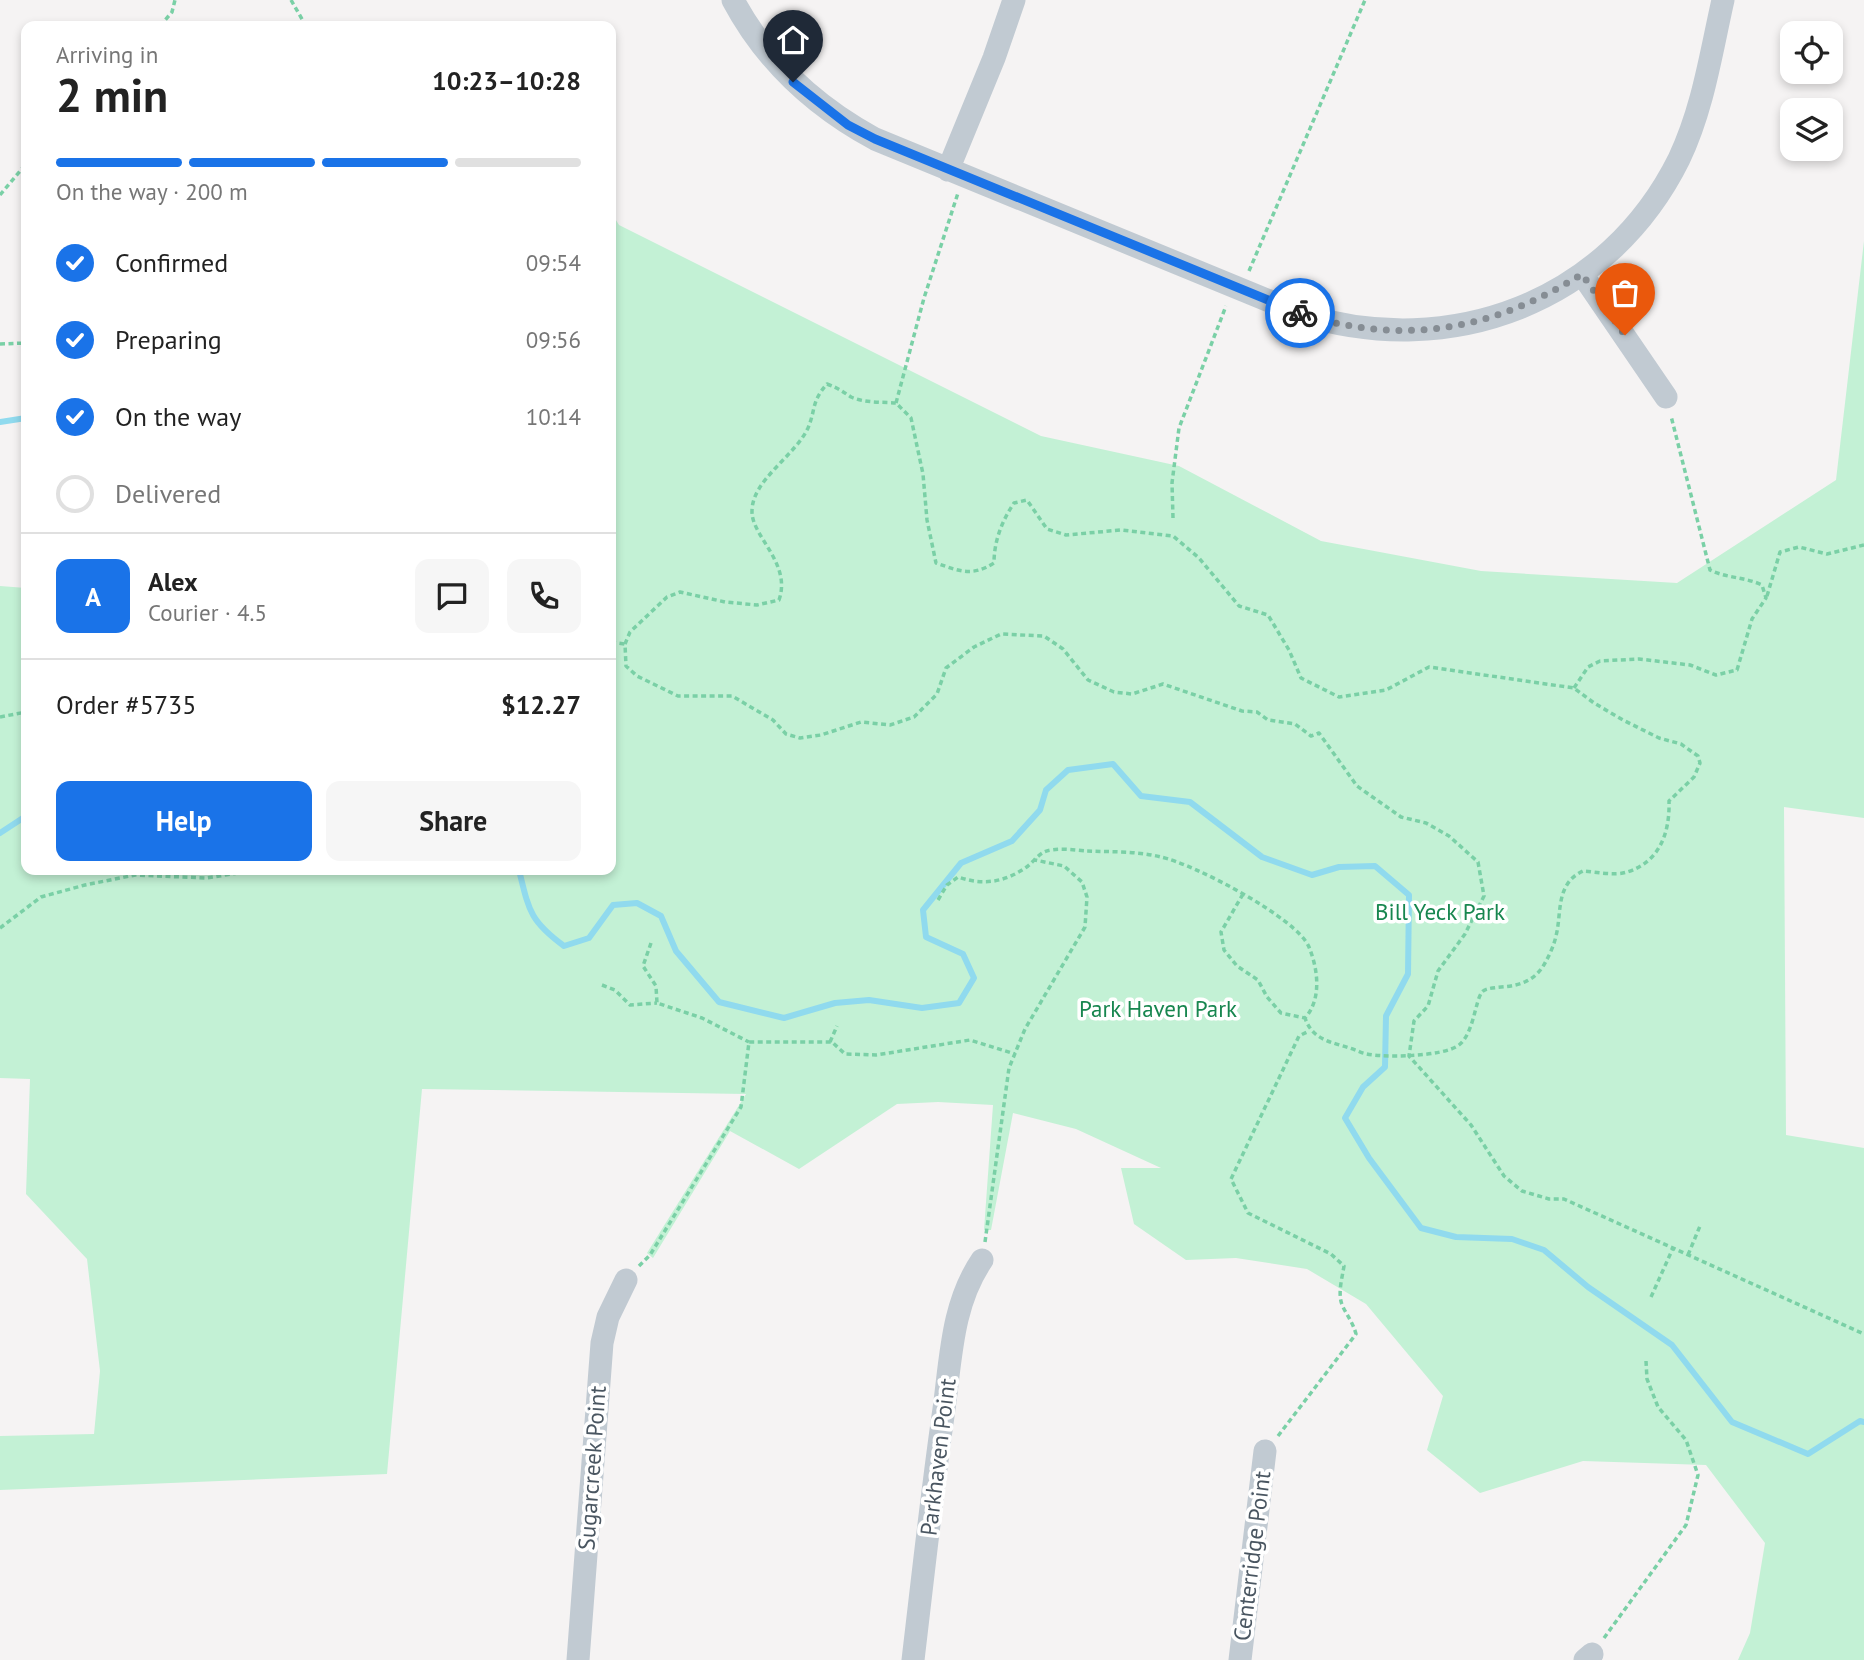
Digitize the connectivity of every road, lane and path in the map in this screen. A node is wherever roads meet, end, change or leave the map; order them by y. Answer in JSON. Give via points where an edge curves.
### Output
{"nodes":[{"id":1,"x":175,"y":0,"type":"edge"},
{"id":2,"x":291,"y":0,"type":"edge"},
{"id":3,"x":733,"y":0,"type":"edge"},
{"id":4,"x":1014,"y":0,"type":"edge"},
{"id":5,"x":1366,"y":0,"type":"edge"},
{"id":6,"x":1723,"y":0,"type":"edge"},
{"id":7,"x":164,"y":21,"type":"edge"},
{"id":8,"x":303,"y":21,"type":"edge"},
{"id":9,"x":21,"y":170,"type":"edge"},
{"id":10,"x":956,"y":173,"type":"junction"},
{"id":11,"x":0,"y":195,"type":"edge"},
{"id":12,"x":1582,"y":274,"type":"junction"},
{"id":13,"x":1234,"y":286,"type":"junction"},
{"id":14,"x":0,"y":344,"type":"edge"},
{"id":15,"x":21,"y":344,"type":"edge"},
{"id":16,"x":1666,"y":397,"type":"joint"},
{"id":17,"x":896,"y":403,"type":"junction"},
{"id":18,"x":1173,"y":518,"type":"dead end"},
{"id":19,"x":1864,"y":545,"type":"edge"},
{"id":20,"x":1766,"y":598,"type":"junction"},
{"id":21,"x":616,"y":643,"type":"edge"},
{"id":22,"x":625,"y":644,"type":"junction"},
{"id":23,"x":1574,"y":688,"type":"junction"},
{"id":24,"x":21,"y":713,"type":"edge"},
{"id":25,"x":0,"y":717,"type":"edge"},
{"id":26,"x":1035,"y":860,"type":"junction"},
{"id":27,"x":135,"y":875,"type":"edge"},
{"id":28,"x":135,"y":875,"type":"edge"},
{"id":29,"x":226,"y":875,"type":"edge"},
{"id":30,"x":1243,"y":894,"type":"junction"},
{"id":31,"x":938,"y":900,"type":"dead end"},
{"id":32,"x":0,"y":929,"type":"edge"},
{"id":33,"x":651,"y":943,"type":"dead end"},
{"id":34,"x":602,"y":985,"type":"dead end"},
{"id":35,"x":657,"y":1003,"type":"junction"},
{"id":36,"x":1305,"y":1018,"type":"junction"},
{"id":37,"x":837,"y":1026,"type":"dead end"},
{"id":38,"x":1309,"y":1031,"type":"junction"},
{"id":39,"x":749,"y":1042,"type":"junction"},
{"id":40,"x":830,"y":1042,"type":"junction"},
{"id":41,"x":1015,"y":1054,"type":"junction"},
{"id":42,"x":1409,"y":1056,"type":"junction"},
{"id":43,"x":1700,"y":1226,"type":"dead end"},
{"id":44,"x":1673,"y":1248,"type":"junction"},
{"id":45,"x":1688,"y":1255,"type":"junction"},
{"id":46,"x":982,"y":1260,"type":"joint"},
{"id":47,"x":626,"y":1280,"type":"joint"},
{"id":48,"x":1651,"y":1297,"type":"dead end"},
{"id":49,"x":1864,"y":1334,"type":"edge"},
{"id":50,"x":1646,"y":1361,"type":"dead end"},
{"id":51,"x":1265,"y":1451,"type":"joint"},
{"id":52,"x":1589,"y":1657,"type":"edge"},
{"id":53,"x":578,"y":1660,"type":"edge"},
{"id":54,"x":913,"y":1660,"type":"edge"},
{"id":55,"x":1240,"y":1660,"type":"edge"}],
"edges":[{"from":1,"to":7,"type":"path"},
{"from":2,"to":8,"type":"path"},
{"from":3,"to":10,"type":"street","via":[[769,56],[819,104],[875,139]]},
{"from":4,"to":10,"type":"street"},
{"from":5,"to":13,"type":"path","via":[[1252,267]]},
{"from":6,"to":12,"type":"street","via":[[1700,103],[1679,159],[1639,221]]},
{"from":9,"to":11,"type":"path"},
{"from":10,"to":13,"type":"street"},
{"from":10,"to":17,"type":"path"},
{"from":12,"to":13,"type":"street","via":[[1508,313],[1469,324],[1407,331],[1321,320]]},
{"from":12,"to":16,"type":"street"},
{"from":13,"to":18,"type":"path","via":[[1179,428]]},
{"from":14,"to":15,"type":"path"},
{"from":16,"to":20,"type":"path","via":[[1710,570],[1762,584]]},
{"from":17,"to":22,"type":"path","via":[[852,397],[827,384],[816,397],[808,428],[780,466],[762,481],[751,514],[775,556],[782,592],[779,600],[757,605],[680,592],[667,597],[630,632]]},
{"from":17,"to":23,"type":"path","via":[[911,418],[936,563],[979,572],[994,563],[994,547],[1006,515],[1014,503],[1027,500],[1047,529],[1066,535],[1121,530],[1173,537],[1199,558],[1239,606],[1268,615],[1301,678],[1339,697],[1386,690],[1429,667]]},
{"from":19,"to":20,"type":"path","via":[[1827,554],[1799,547],[1780,552]]},
{"from":20,"to":23,"type":"path","via":[[1752,619],[1737,670],[1716,675],[1690,665],[1639,659],[1600,661],[1588,667]]},
{"from":21,"to":22,"type":"path"},
{"from":22,"to":42,"type":"path","via":[[626,666],[655,686],[678,696],[732,696],[773,720],[786,734],[800,738],[861,722],[890,725],[914,717],[937,694],[946,668],[1001,634],[1044,636],[1063,649],[1088,680],[1114,692],[1132,694],[1163,684],[1257,712],[1268,720],[1295,724],[1311,736],[1319,733],[1357,786],[1401,817],[1426,823],[1449,836],[1478,862],[1484,896],[1465,934],[1438,971],[1428,1006],[1415,1021]]},
{"from":23,"to":42,"type":"path","via":[[1623,720],[1681,744],[1698,756],[1700,764],[1694,777],[1669,801],[1667,831],[1656,855],[1626,873],[1576,874],[1559,902],[1557,934],[1545,964],[1534,977],[1516,987],[1481,993],[1460,1045]]},
{"from":24,"to":25,"type":"path"},
{"from":26,"to":30,"type":"path","via":[[1058,850],[1147,854],[1165,857]]},
{"from":26,"to":31,"type":"path","via":[[1007,878],[977,883],[958,877]]},
{"from":26,"to":41,"type":"path","via":[[1064,866],[1082,882],[1087,898],[1085,927]]},
{"from":27,"to":29,"type":"path"},
{"from":28,"to":32,"type":"path","via":[[41,898]]},
{"from":30,"to":36,"type":"path","via":[[1305,938],[1315,961],[1317,989]]},
{"from":30,"to":36,"type":"path","via":[[1222,932],[1224,950],[1258,980],[1281,1013]]},
{"from":33,"to":35,"type":"path","via":[[643,966],[656,986]]},
{"from":34,"to":35,"type":"path","via":[[630,1005]]},
{"from":35,"to":39,"type":"path","via":[[702,1017]]},
{"from":36,"to":38,"type":"path"},
{"from":37,"to":40,"type":"path"},
{"from":38,"to":42,"type":"path","via":[[1322,1041],[1370,1056]]},
{"from":38,"to":51,"type":"path","via":[[1299,1036],[1231,1179],[1248,1213],[1331,1254],[1344,1266],[1342,1306],[1356,1334]]},
{"from":39,"to":40,"type":"path"},
{"from":39,"to":47,"type":"path","via":[[741,1107],[650,1255]]},
{"from":40,"to":41,"type":"path","via":[[845,1054],[876,1055],[970,1040]]},
{"from":41,"to":46,"type":"path","via":[[1009,1068]]},
{"from":42,"to":44,"type":"path","via":[[1471,1125],[1504,1176],[1522,1191],[1564,1199]]},
{"from":43,"to":45,"type":"path"},
{"from":44,"to":45,"type":"path"},
{"from":44,"to":48,"type":"path"},
{"from":45,"to":49,"type":"path"},
{"from":46,"to":54,"type":"street","name":"Parkhaven Point","via":[[959,1305]]},
{"from":47,"to":53,"type":"street","name":"Sugarcreek Point","via":[[608,1317],[602,1343]]},
{"from":50,"to":52,"type":"path","via":[[1647,1380],[1658,1408],[1686,1440],[1698,1475],[1686,1525]]},
{"from":51,"to":55,"type":"street","name":"Centerridge Point"}]}
